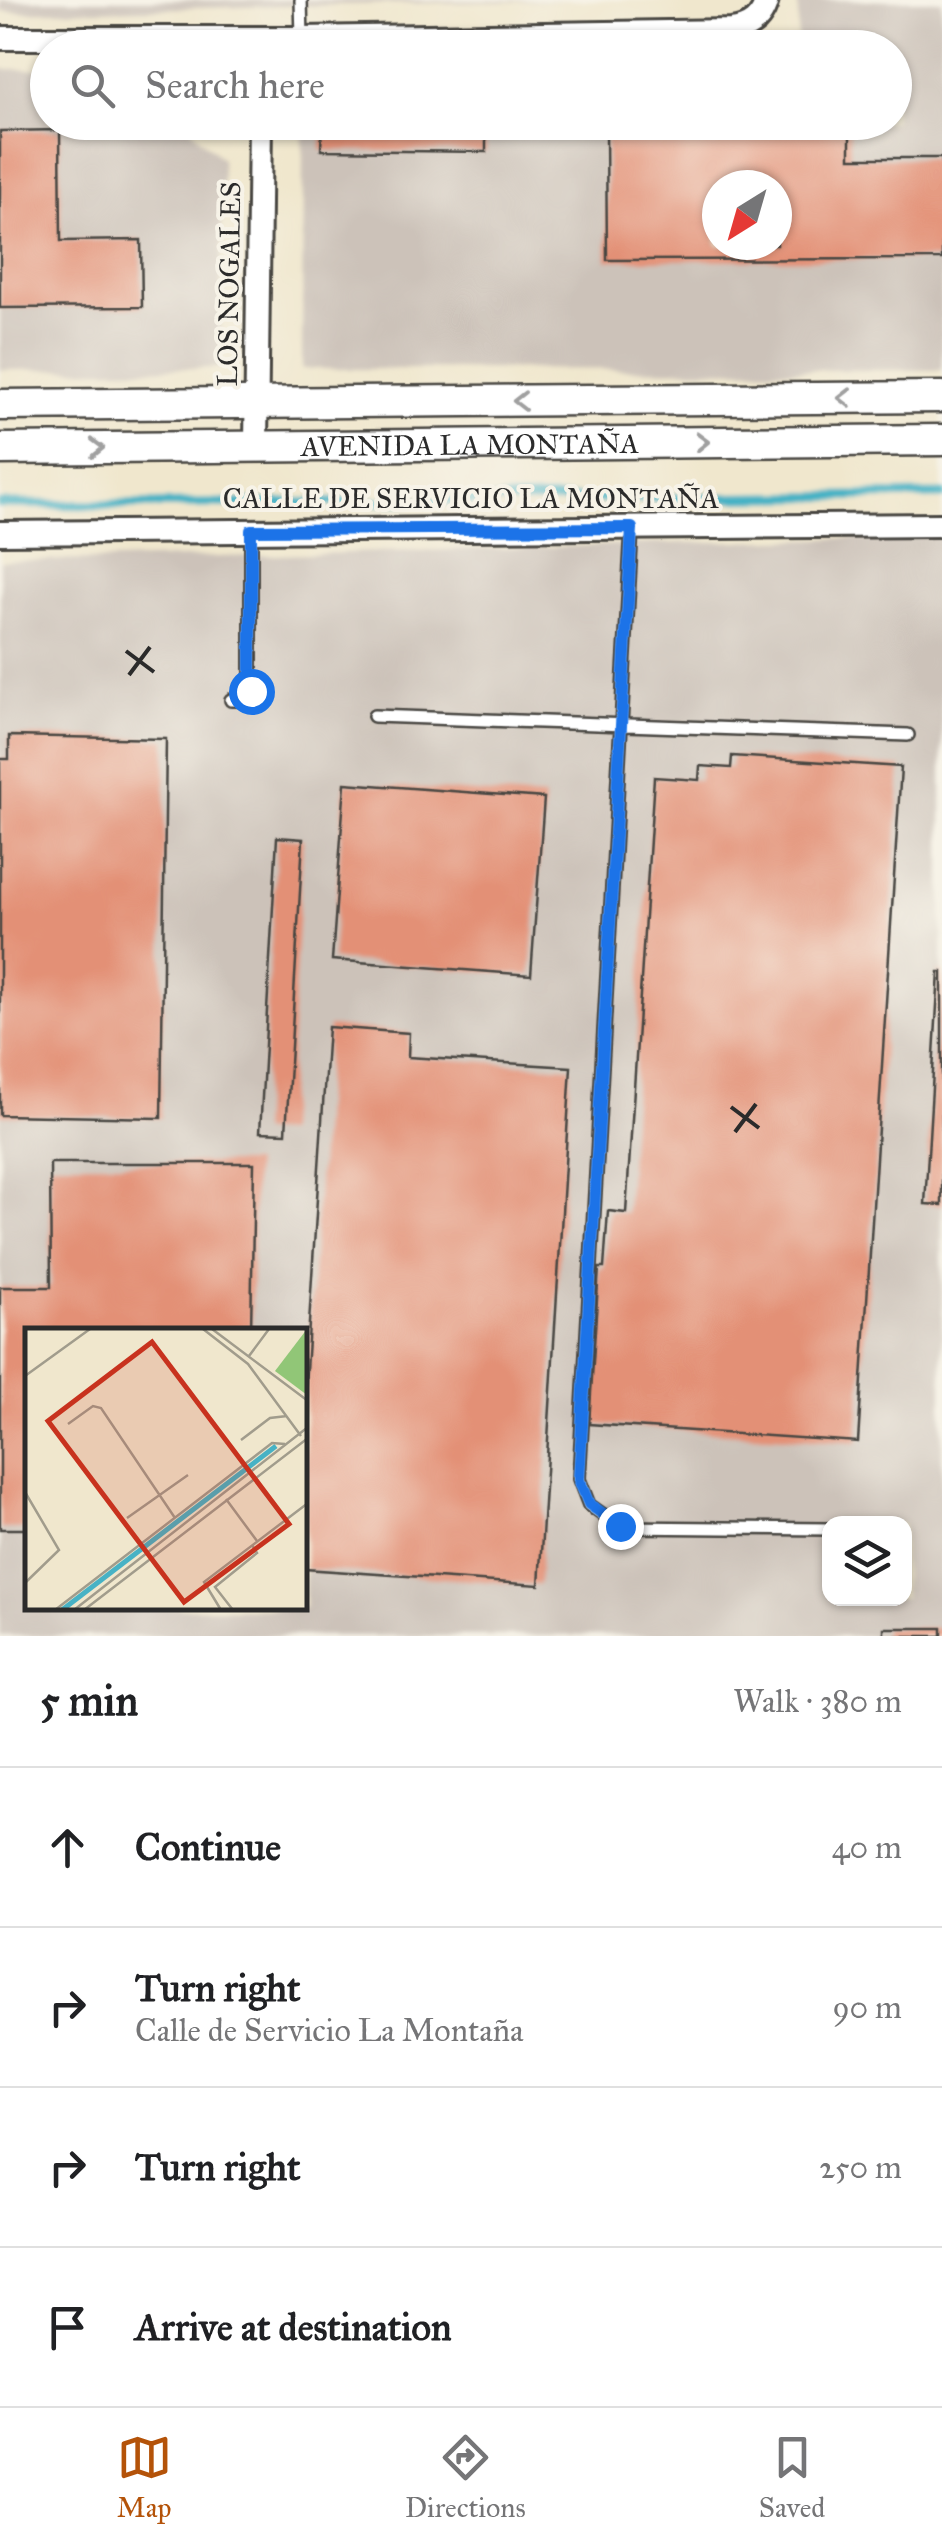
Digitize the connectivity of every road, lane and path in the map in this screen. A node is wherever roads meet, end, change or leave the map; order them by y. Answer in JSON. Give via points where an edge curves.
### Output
{"nodes":[{"id":1,"x":301,"y":0,"type":"edge"},
{"id":2,"x":767,"y":0,"type":"edge"},
{"id":3,"x":302,"y":30,"type":"edge"},
{"id":4,"x":741,"y":30,"type":"edge"},
{"id":5,"x":0,"y":38,"type":"edge"},
{"id":6,"x":30,"y":39,"type":"edge"},
{"id":7,"x":260,"y":140,"type":"edge"},
{"id":8,"x":942,"y":397,"type":"edge"},
{"id":9,"x":258,"y":403,"type":"junction"},
{"id":10,"x":0,"y":404,"type":"edge"},
{"id":11,"x":942,"y":440,"type":"edge"},
{"id":12,"x":256,"y":446,"type":"junction"},
{"id":13,"x":0,"y":449,"type":"edge"},
{"id":14,"x":942,"y":524,"type":"edge"},
{"id":15,"x":632,"y":528,"type":"junction"},
{"id":16,"x":251,"y":530,"type":"junction"},
{"id":17,"x":0,"y":534,"type":"edge"},
{"id":18,"x":231,"y":700,"type":"dead end"},
{"id":19,"x":374,"y":716,"type":"dead end"},
{"id":20,"x":621,"y":725,"type":"junction"},
{"id":21,"x":908,"y":735,"type":"dead end"},
{"id":22,"x":822,"y":1528,"type":"edge"}],
"edges":[{"from":1,"to":3,"type":"lane"},
{"from":2,"to":4,"type":"street","via":[[758,20]]},
{"from":5,"to":6,"type":"street"},
{"from":7,"to":9,"type":"street","name":"LOS NOGALES"},
{"from":8,"to":9,"type":"main road","name":"AVENIDA LA MONTAÑA","one_way":true},
{"from":9,"to":10,"type":"main road","name":"AVENIDA LA MONTAÑA"},
{"from":9,"to":12,"type":"street","name":"LOS NOGALES"},
{"from":12,"to":11,"type":"main road","name":"AVENIDA LA MONTAÑA","one_way":true},
{"from":13,"to":12,"type":"main road","name":"AVENIDA LA MONTAÑA","one_way":true},
{"from":14,"to":15,"type":"street","name":"CALLE DE SERVICIO LA MONTAÑA"},
{"from":15,"to":16,"type":"street","name":"CALLE DE SERVICIO LA MONTAÑA"},
{"from":15,"to":20,"type":"lane"},
{"from":16,"to":17,"type":"street","name":"CALLE DE SERVICIO LA MONTAÑA"},
{"from":16,"to":18,"type":"lane","via":[[251,691],[244,700]]},
{"from":19,"to":20,"type":"lane"},
{"from":20,"to":21,"type":"lane"},
{"from":20,"to":22,"type":"lane","via":[[579,1480],[589,1504],[620,1526]]}]}
